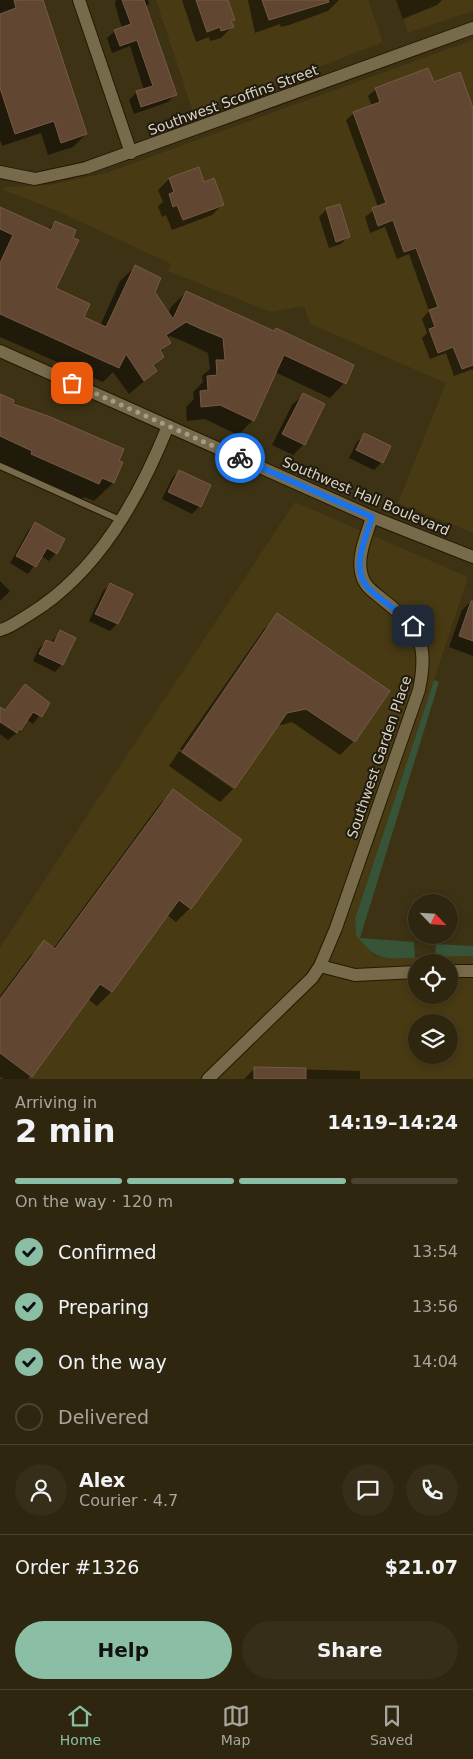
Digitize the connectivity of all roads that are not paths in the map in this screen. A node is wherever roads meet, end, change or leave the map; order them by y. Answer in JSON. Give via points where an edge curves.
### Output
{"nodes":[{"id":1,"x":79,"y":0,"type":"edge"},
{"id":2,"x":473,"y":28,"type":"edge"},
{"id":3,"x":131,"y":153,"type":"junction"},
{"id":4,"x":0,"y":172,"type":"edge"},
{"id":5,"x":0,"y":351,"type":"edge"},
{"id":6,"x":168,"y":426,"type":"junction"},
{"id":7,"x":0,"y":466,"type":"edge"},
{"id":8,"x":372,"y":517,"type":"junction"},
{"id":9,"x":120,"y":520,"type":"junction"},
{"id":10,"x":473,"y":557,"type":"edge"},
{"id":11,"x":0,"y":630,"type":"edge"},
{"id":12,"x":320,"y":966,"type":"junction"},
{"id":13,"x":458,"y":971,"type":"edge"},
{"id":14,"x":473,"y":971,"type":"edge"},
{"id":15,"x":408,"y":972,"type":"edge"},
{"id":16,"x":208,"y":1079,"type":"edge"}],
"edges":[{"from":1,"to":3,"type":"street"},
{"from":2,"to":3,"type":"street","name":"Southwest Scoffins Street"},
{"from":3,"to":4,"type":"street","name":"Southwest Scoffins Street","via":[[47,178],[23,178]]},
{"from":5,"to":6,"type":"street","name":"Southwest Hall Boulevard"},
{"from":6,"to":8,"type":"street","name":"Southwest Hall Boulevard"},
{"from":6,"to":9,"type":"street","via":[[136,497]]},
{"from":7,"to":9,"type":"lane"},
{"from":8,"to":10,"type":"street","name":"Southwest Hall Boulevard"},
{"from":8,"to":12,"type":"street","name":"Southwest Garden Place","via":[[360,563],[362,576],[368,587],[413,626],[423,655],[423,672],[336,928]]},
{"from":9,"to":11,"type":"street","via":[[88,567],[51,601]]},
{"from":12,"to":15,"type":"street","via":[[355,975]]},
{"from":12,"to":16,"type":"street","name":"Southwest Garden Place","via":[[301,991]]},
{"from":13,"to":14,"type":"street"}]}
